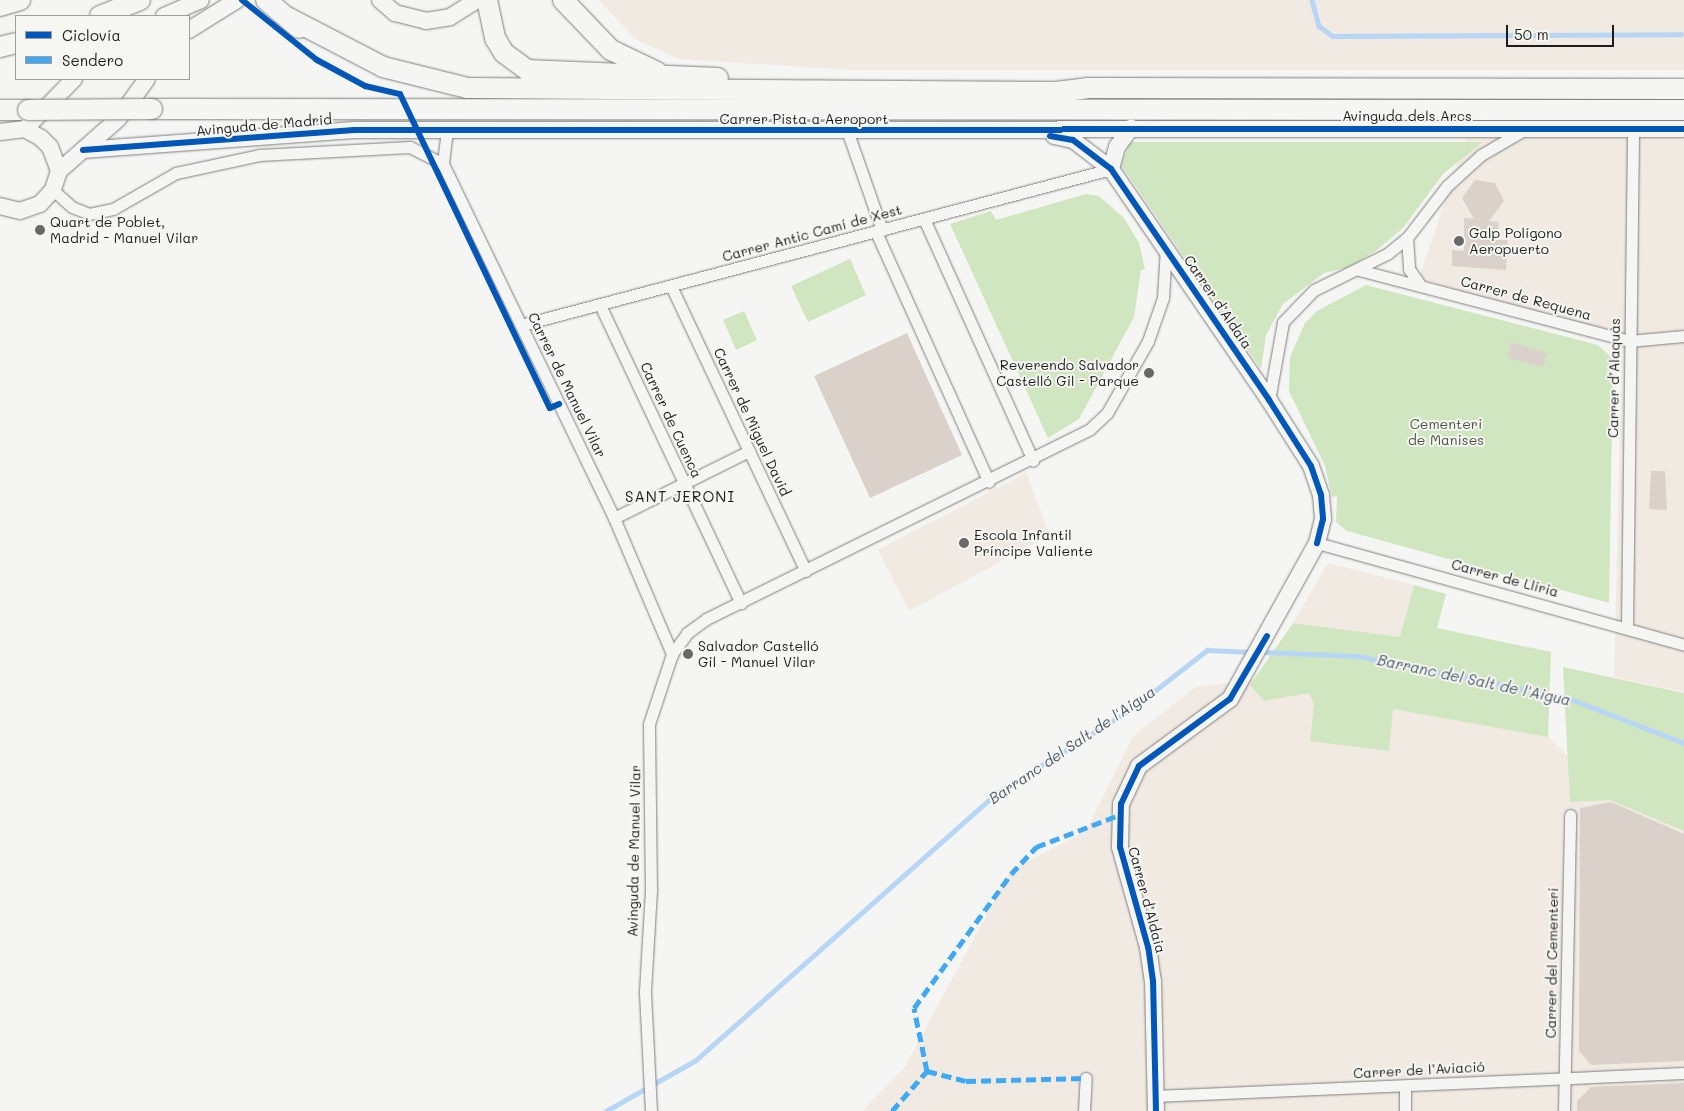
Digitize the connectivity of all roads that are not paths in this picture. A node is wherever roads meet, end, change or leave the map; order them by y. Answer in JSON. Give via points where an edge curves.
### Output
{"nodes":[{"id":1,"x":20,"y":0,"type":"edge"},
{"id":2,"x":140,"y":0,"type":"edge"},
{"id":3,"x":201,"y":0,"type":"edge"},
{"id":4,"x":237,"y":0,"type":"edge"},
{"id":5,"x":380,"y":0,"type":"edge"},
{"id":6,"x":477,"y":0,"type":"edge"},
{"id":7,"x":487,"y":0,"type":"edge"},
{"id":8,"x":562,"y":0,"type":"edge"},
{"id":9,"x":268,"y":2,"type":"edge"},
{"id":10,"x":0,"y":6,"type":"edge"},
{"id":11,"x":102,"y":15,"type":"edge"},
{"id":12,"x":166,"y":15,"type":"edge"},
{"id":13,"x":289,"y":18,"type":"junction"},
{"id":14,"x":190,"y":29,"type":"edge"},
{"id":15,"x":15,"y":43,"type":"edge"},
{"id":16,"x":0,"y":48,"type":"edge"},
{"id":17,"x":671,"y":77,"type":"junction"},
{"id":18,"x":73,"y":80,"type":"edge"},
{"id":19,"x":146,"y":80,"type":"edge"},
{"id":20,"x":1087,"y":88,"type":"junction"},
{"id":21,"x":1684,"y":89,"type":"edge"},
{"id":22,"x":625,"y":107,"type":"junction"},
{"id":23,"x":0,"y":110,"type":"edge"},
{"id":24,"x":1684,"y":110,"type":"edge"},
{"id":25,"x":27,"y":120,"type":"junction"},
{"id":26,"x":1130,"y":128,"type":"junction"},
{"id":27,"x":1526,"y":129,"type":"junction"},
{"id":28,"x":1633,"y":129,"type":"junction"},
{"id":29,"x":1684,"y":129,"type":"edge"},
{"id":30,"x":447,"y":130,"type":"junction"},
{"id":31,"x":1023,"y":131,"type":"junction"},
{"id":32,"x":0,"y":132,"type":"edge"},
{"id":33,"x":848,"y":132,"type":"junction"},
{"id":34,"x":83,"y":150,"type":"junction"},
{"id":35,"x":443,"y":164,"type":"junction"},
{"id":36,"x":1111,"y":169,"type":"junction"},
{"id":37,"x":59,"y":171,"type":"junction"},
{"id":38,"x":53,"y":190,"type":"junction"},
{"id":39,"x":1,"y":208,"type":"edge"},
{"id":40,"x":924,"y":219,"type":"junction"},
{"id":41,"x":879,"y":231,"type":"junction"},
{"id":42,"x":1407,"y":238,"type":"junction"},
{"id":43,"x":1166,"y":248,"type":"junction"},
{"id":44,"x":1360,"y":270,"type":"junction"},
{"id":45,"x":671,"y":286,"type":"junction"},
{"id":46,"x":1421,"y":286,"type":"junction"},
{"id":47,"x":600,"y":304,"type":"junction"},
{"id":48,"x":521,"y":326,"type":"junction"},
{"id":49,"x":1684,"y":336,"type":"edge"},
{"id":50,"x":1629,"y":341,"type":"junction"},
{"id":51,"x":1270,"y":400,"type":"junction"},
{"id":52,"x":749,"y":451,"type":"junction"},
{"id":53,"x":1033,"y":460,"type":"junction"},
{"id":54,"x":989,"y":482,"type":"junction"},
{"id":55,"x":684,"y":483,"type":"junction"},
{"id":56,"x":614,"y":518,"type":"junction"},
{"id":57,"x":1317,"y":543,"type":"junction"},
{"id":58,"x":806,"y":571,"type":"junction"},
{"id":59,"x":741,"y":602,"type":"junction"},
{"id":60,"x":1627,"y":627,"type":"junction"},
{"id":61,"x":1684,"y":644,"type":"edge"},
{"id":62,"x":672,"y":654,"type":"junction"},
{"id":63,"x":1570,"y":815,"type":"dead end"},
{"id":64,"x":1684,"y":1073,"type":"edge"},
{"id":65,"x":1086,"y":1078,"type":"dead end"},
{"id":66,"x":1564,"y":1078,"type":"junction"},
{"id":67,"x":1405,"y":1086,"type":"junction"},
{"id":68,"x":1155,"y":1104,"type":"edge"},
{"id":69,"x":651,"y":1111,"type":"edge"},
{"id":70,"x":1084,"y":1111,"type":"edge"},
{"id":71,"x":1405,"y":1111,"type":"edge"},
{"id":72,"x":1564,"y":1111,"type":"edge"}],
"edges":[{"from":1,"to":10,"type":"highway"},
{"from":2,"to":11,"type":"highway"},
{"from":3,"to":12,"type":"street"},
{"from":4,"to":14,"type":"street"},
{"from":5,"to":6,"type":"street","via":[[395,13],[426,20],[450,17]]},
{"from":7,"to":17,"type":"highway","via":[[495,38],[504,53],[527,70]]},
{"from":8,"to":17,"type":"highway","via":[[610,50]]},
{"from":9,"to":13,"type":"highway"},
{"from":13,"to":20,"type":"highway","via":[[383,67],[467,88],[1056,92]]},
{"from":13,"to":22,"type":"highway","via":[[340,59],[407,89],[469,101]]},
{"from":15,"to":16,"type":"highway"},
{"from":17,"to":20,"type":"highway"},
{"from":18,"to":25,"type":"street"},
{"from":19,"to":34,"type":"street","via":[[118,119]]},
{"from":20,"to":21,"type":"highway"},
{"from":22,"to":24,"type":"highway"},
{"from":22,"to":25,"type":"highway","bridge":true,"via":[[152,110]]},
{"from":23,"to":25,"type":"highway"},
{"from":25,"to":32,"type":"street"},
{"from":25,"to":37,"type":"street","via":[[50,147]]},
{"from":26,"to":27,"type":"street","name":"Avinguda dels Arcs"},
{"from":26,"to":31,"type":"street","name":"Carrer Pista a Aeroport"},
{"from":26,"to":36,"type":"street","via":[[1117,147]]},
{"from":27,"to":28,"type":"street","name":"Avinguda dels Arcs"},
{"from":27,"to":42,"type":"street","via":[[1481,155],[1447,186]]},
{"from":28,"to":29,"type":"street","name":"Avinguda dels Arcs"},
{"from":28,"to":50,"type":"street","name":"Carrer d’Alaquàs"},
{"from":30,"to":33,"type":"street","name":"Carrer Pista a Aeroport"},
{"from":30,"to":34,"type":"street","name":"Avinguda de Madrid","via":[[354,130]]},
{"from":30,"to":35,"type":"street"},
{"from":31,"to":33,"type":"street","name":"Carrer Pista a Aeroport"},
{"from":31,"to":36,"type":"street","name":"Carrer d’Aldaia","via":[[1073,140]]},
{"from":33,"to":41,"type":"street"},
{"from":34,"to":37,"type":"street"},
{"from":35,"to":38,"type":"street","name":"Avinguda de Madrid","via":[[422,151],[403,147],[259,155],[176,173],[113,209],[89,214],[72,208]]},
{"from":35,"to":48,"type":"street","name":"Carrer de Manuel Vilar"},
{"from":36,"to":40,"type":"street","name":"Carrer Antic Camí de Xest"},
{"from":36,"to":43,"type":"street","name":"Carrer d’Aldaia"},
{"from":37,"to":38,"type":"street"},
{"from":38,"to":39,"type":"street","via":[[32,209]]},
{"from":40,"to":41,"type":"street","name":"Carrer Antic Camí de Xest"},
{"from":40,"to":53,"type":"street"},
{"from":41,"to":45,"type":"street","name":"Carrer Antic Camí de Xest"},
{"from":41,"to":54,"type":"street"},
{"from":42,"to":44,"type":"street"},
{"from":42,"to":46,"type":"street","via":[[1409,269]]},
{"from":43,"to":51,"type":"street","name":"Carrer d’Aldaia"},
{"from":43,"to":53,"type":"street","name":"Avinguda de Manuel Vilar","via":[[1163,298],[1148,341],[1106,413],[1090,430]]},
{"from":44,"to":46,"type":"street","name":"Carrer de Requena"},
{"from":44,"to":51,"type":"street","via":[[1314,290],[1283,322]]},
{"from":45,"to":47,"type":"street","name":"Carrer Antic Camí de Xest"},
{"from":45,"to":52,"type":"street","name":"Carrer de Miguel David"},
{"from":46,"to":50,"type":"street","name":"Carrer de Requena"},
{"from":47,"to":48,"type":"street","name":"Carrer Antic Camí de Xest"},
{"from":47,"to":55,"type":"street","name":"Carrer de Cuenca"},
{"from":48,"to":56,"type":"street","name":"Carrer de Manuel Vilar"},
{"from":49,"to":50,"type":"street","name":"Carrer de Requena"},
{"from":50,"to":60,"type":"street","name":"Carrer d’Alaquàs"},
{"from":51,"to":57,"type":"street","name":"Carrer d’Aldaia","via":[[1310,466],[1321,494],[1323,519]]},
{"from":52,"to":55,"type":"street"},
{"from":52,"to":58,"type":"street","name":"Carrer de Miguel David"},
{"from":53,"to":54,"type":"street","name":"Avinguda de Manuel Vilar"},
{"from":54,"to":58,"type":"street","name":"Avinguda de Manuel Vilar"},
{"from":55,"to":56,"type":"street"},
{"from":55,"to":59,"type":"street","name":"Carrer de Cuenca"},
{"from":56,"to":62,"type":"street","name":"Carrer de Manuel Vilar"},
{"from":57,"to":60,"type":"street","name":"Carrer de Llíria"},
{"from":57,"to":68,"type":"street","name":"Carrer d’Aldaia","via":[[1230,699],[1139,766],[1119,815],[1120,847],[1148,947],[1153,982]]},
{"from":58,"to":59,"type":"street","name":"Avinguda de Manuel Vilar"},
{"from":59,"to":62,"type":"street","name":"Avinguda de Manuel Vilar","via":[[687,633]]},
{"from":60,"to":61,"type":"street","name":"Carrer de Llíria"},
{"from":62,"to":69,"type":"street","name":"Avinguda de Manuel Vilar","via":[[649,724],[646,1074]]},
{"from":63,"to":66,"type":"street","name":"Carrer del Cementeri"},
{"from":64,"to":66,"type":"street","name":"Carrer de l’Aviació"},
{"from":65,"to":70,"type":"street"},
{"from":66,"to":67,"type":"street","name":"Carrer de l’Aviació"},
{"from":66,"to":72,"type":"street","name":"Carrer del Cementeri"},
{"from":67,"to":68,"type":"street","name":"Carrer de l’Aviació"},
{"from":67,"to":71,"type":"street"}]}
